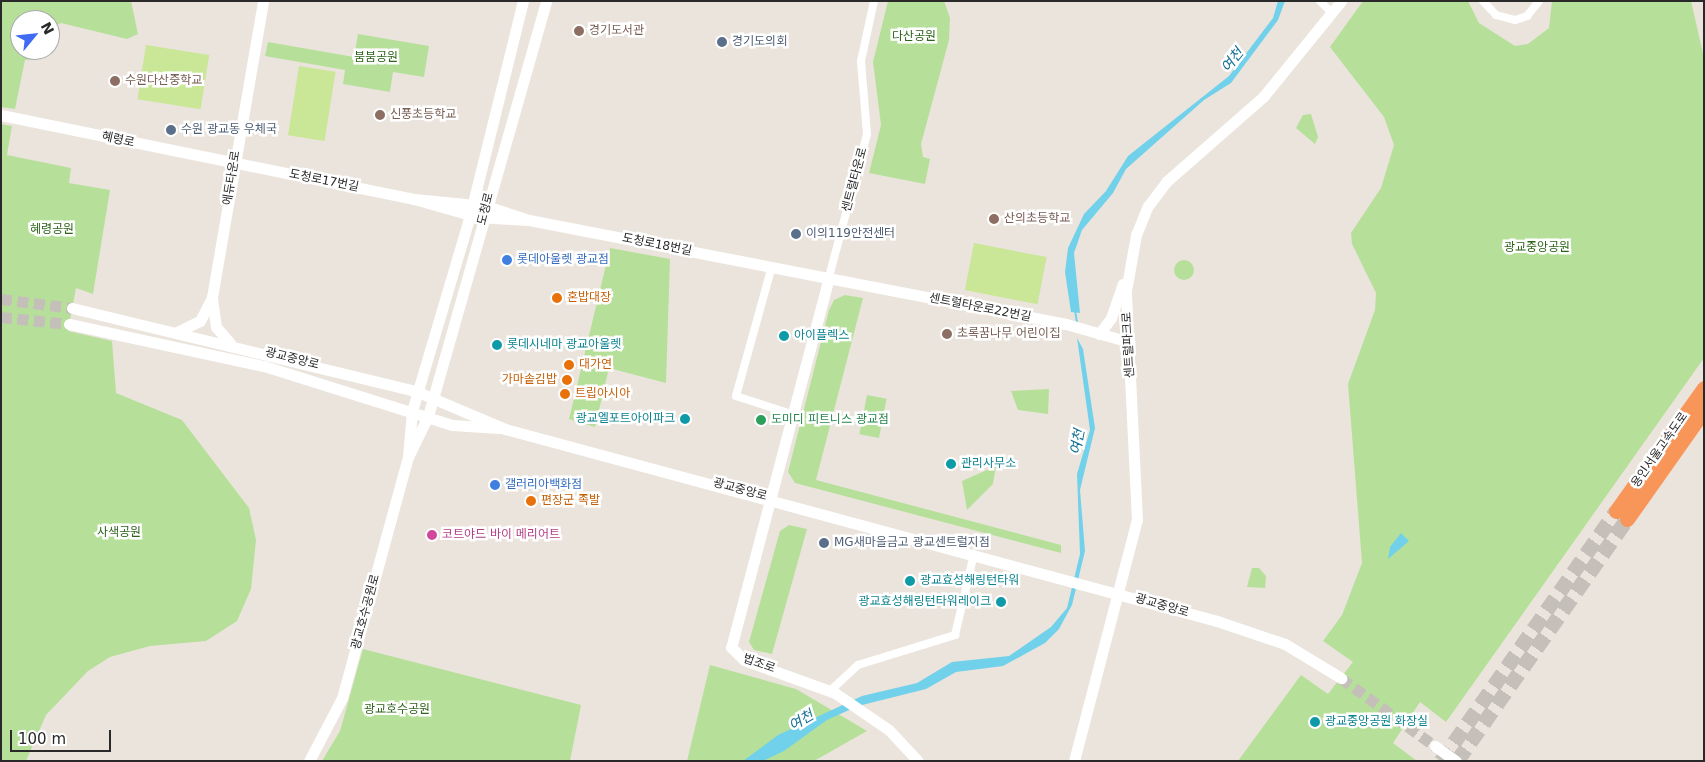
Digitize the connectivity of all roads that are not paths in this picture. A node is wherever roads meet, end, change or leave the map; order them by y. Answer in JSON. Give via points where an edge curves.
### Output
{"nodes":[{"id":1,"x":264,"y":1,"type":"edge"},
{"id":2,"x":523,"y":1,"type":"edge"},
{"id":3,"x":546,"y":1,"type":"edge"},
{"id":4,"x":874,"y":1,"type":"edge"},
{"id":5,"x":1320,"y":1,"type":"edge"},
{"id":6,"x":1341,"y":1,"type":"edge"},
{"id":7,"x":1483,"y":1,"type":"edge"},
{"id":8,"x":1539,"y":1,"type":"edge"},
{"id":9,"x":1332,"y":13,"type":"junction"},
{"id":10,"x":1,"y":115,"type":"edge"},
{"id":11,"x":234,"y":163,"type":"junction"},
{"id":12,"x":471,"y":209,"type":"junction"},
{"id":13,"x":485,"y":212,"type":"junction"},
{"id":14,"x":772,"y":266,"type":"junction"},
{"id":15,"x":1127,"y":273,"type":"junction"},
{"id":16,"x":829,"y":277,"type":"junction"},
{"id":17,"x":212,"y":297,"type":"junction"},
{"id":18,"x":72,"y":308,"type":"tunnel mouth"},
{"id":19,"x":69,"y":324,"type":"tunnel mouth"},
{"id":20,"x":176,"y":332,"type":"junction"},
{"id":21,"x":1098,"y":334,"type":"junction"},
{"id":22,"x":1129,"y":342,"type":"junction"},
{"id":23,"x":234,"y":346,"type":"junction"},
{"id":24,"x":1704,"y":388,"type":"edge"},
{"id":25,"x":418,"y":392,"type":"junction"},
{"id":26,"x":433,"y":396,"type":"junction"},
{"id":27,"x":1704,"y":410,"type":"edge"},
{"id":28,"x":412,"y":411,"type":"junction"},
{"id":29,"x":791,"y":414,"type":"junction"},
{"id":30,"x":428,"y":416,"type":"junction"},
{"id":31,"x":505,"y":429,"type":"junction"},
{"id":32,"x":408,"y":457,"type":"junction"},
{"id":33,"x":768,"y":498,"type":"junction"},
{"id":34,"x":974,"y":554,"type":"junction"},
{"id":35,"x":1119,"y":594,"type":"junction"},
{"id":36,"x":1341,"y":678,"type":"tunnel mouth"},
{"id":37,"x":833,"y":692,"type":"junction"},
{"id":38,"x":1435,"y":746,"type":"tunnel mouth"},
{"id":39,"x":308,"y":761,"type":"edge"},
{"id":40,"x":918,"y":761,"type":"edge"},
{"id":41,"x":1074,"y":761,"type":"edge"},
{"id":42,"x":1456,"y":761,"type":"edge"}],
"edges":[{"from":1,"to":11,"type":"street","name":"에듀타운로"},
{"from":2,"to":12,"type":"street","name":"도청로"},
{"from":3,"to":13,"type":"street","name":"도청로"},
{"from":4,"to":16,"type":"street","name":"센트럴타운로","via":[[861,61],[867,134]]},
{"from":5,"to":9,"type":"street"},
{"from":6,"to":9,"type":"street","name":"센트럴파크로"},
{"from":7,"to":8,"type":"street","via":[[1496,15],[1515,20],[1527,16]]},
{"from":9,"to":15,"type":"street","name":"센트럴파크로","via":[[1263,97],[1156,195],[1136,235]]},
{"from":10,"to":11,"type":"street","name":"혜령로"},
{"from":11,"to":12,"type":"street","name":"도청로17번길"},
{"from":11,"to":17,"type":"street","name":"에듀타운로"},
{"from":12,"to":13,"type":"street","name":"도청로17번길"},
{"from":12,"to":25,"type":"street","name":"도청로"},
{"from":13,"to":14,"type":"street","name":"도청로18번길"},
{"from":13,"to":26,"type":"street","name":"도청로"},
{"from":14,"to":16,"type":"street","name":"도청로18번길"},
{"from":14,"to":29,"type":"street","via":[[736,396]]},
{"from":15,"to":21,"type":"street","via":[[1111,318]]},
{"from":15,"to":22,"type":"street","name":"센트럴파크로"},
{"from":16,"to":21,"type":"street","name":"센트럴타운로22번길","via":[[1066,324]]},
{"from":16,"to":29,"type":"street","name":"센트럴타운로"},
{"from":17,"to":20,"type":"street","via":[[200,321]]},
{"from":17,"to":23,"type":"street","via":[[216,327]]},
{"from":18,"to":20,"type":"street","name":"광교중앙로"},
{"from":19,"to":28,"type":"street","name":"광교중앙로","via":[[264,366]]},
{"from":20,"to":23,"type":"street","name":"광교중앙로"},
{"from":21,"to":22,"type":"street","name":"센트럴타운로22번길"},
{"from":22,"to":35,"type":"street","name":"센트럴파크로","via":[[1137,510]]},
{"from":23,"to":25,"type":"street","name":"광교중앙로"},
{"from":24,"to":27,"type":"highway","name":"용인서울고속도로","via":[[1622,515]]},
{"from":25,"to":26,"type":"street","name":"광교중앙로"},
{"from":25,"to":28,"type":"street","name":"광교호수공원로"},
{"from":26,"to":30,"type":"street","name":"도청로"},
{"from":26,"to":31,"type":"street","name":"광교중앙로"},
{"from":28,"to":30,"type":"street","name":"광교중앙로"},
{"from":28,"to":32,"type":"street","name":"광교호수공원로"},
{"from":29,"to":33,"type":"street","name":"센트럴타운로"},
{"from":30,"to":31,"type":"street","name":"광교중앙로","via":[[452,424]]},
{"from":30,"to":32,"type":"street","name":"광교호수공원로"},
{"from":31,"to":33,"type":"street","name":"광교중앙로"},
{"from":32,"to":39,"type":"street","name":"광교호수공원로","via":[[342,698]]},
{"from":33,"to":34,"type":"street","name":"광교중앙로"},
{"from":33,"to":37,"type":"street","name":"법조로","via":[[731,647],[744,660]]},
{"from":34,"to":35,"type":"street","name":"광교중앙로"},
{"from":34,"to":37,"type":"street","via":[[955,635],[858,665]]},
{"from":35,"to":36,"type":"street","name":"광교중앙로","via":[[1274,638]]},
{"from":35,"to":41,"type":"street","name":"센트럴파크로"},
{"from":37,"to":40,"type":"street","name":"법조로","via":[[878,722]]},
{"from":38,"to":42,"type":"street"}]}
